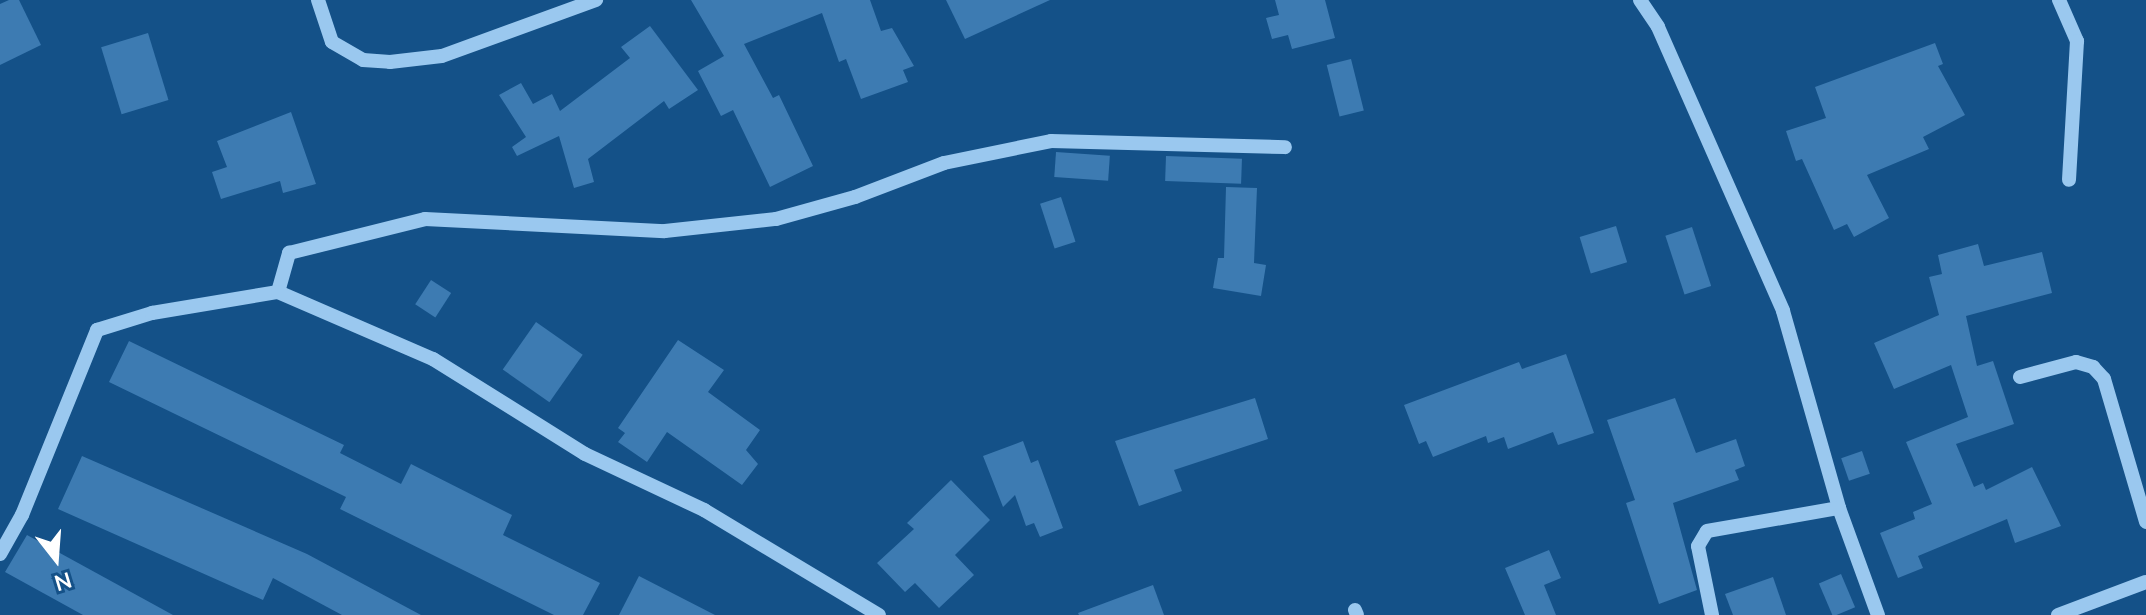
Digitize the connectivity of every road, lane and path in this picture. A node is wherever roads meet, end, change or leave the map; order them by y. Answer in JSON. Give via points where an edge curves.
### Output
{"nodes":[{"id":1,"x":318,"y":0,"type":"edge"},
{"id":2,"x":596,"y":0,"type":"edge"},
{"id":3,"x":1640,"y":0,"type":"edge"},
{"id":4,"x":2059,"y":0,"type":"edge"},
{"id":5,"x":1285,"y":147,"type":"dead end"},
{"id":6,"x":2069,"y":180,"type":"dead end"},
{"id":7,"x":278,"y":292,"type":"junction"},
{"id":8,"x":2020,"y":377,"type":"dead end"},
{"id":9,"x":1839,"y":508,"type":"junction"},
{"id":10,"x":2146,"y":522,"type":"edge"},
{"id":11,"x":0,"y":554,"type":"edge"},
{"id":12,"x":2146,"y":582,"type":"edge"},
{"id":13,"x":879,"y":615,"type":"edge"},
{"id":14,"x":1712,"y":615,"type":"edge"},
{"id":15,"x":1878,"y":615,"type":"edge"},
{"id":16,"x":2058,"y":615,"type":"edge"}],
"edges":[{"from":1,"to":2,"type":"street","via":[[332,42],[363,60],[390,62],[442,56]]},
{"from":3,"to":9,"type":"street","via":[[1658,27],[1783,311]]},
{"from":4,"to":6,"type":"street","via":[[2077,41]]},
{"from":5,"to":7,"type":"street","via":[[1051,141],[944,163],[776,219],[665,231],[425,219],[289,253]]},
{"from":7,"to":11,"type":"street","via":[[219,299],[97,330],[22,515]]},
{"from":7,"to":13,"type":"street","via":[[433,359],[585,454],[704,510]]},
{"from":8,"to":10,"type":"street","via":[[2076,362],[2093,367],[2104,379]]},
{"from":9,"to":14,"type":"street","via":[[1707,531],[1698,546]]},
{"from":9,"to":15,"type":"street"},
{"from":12,"to":16,"type":"street"}]}
